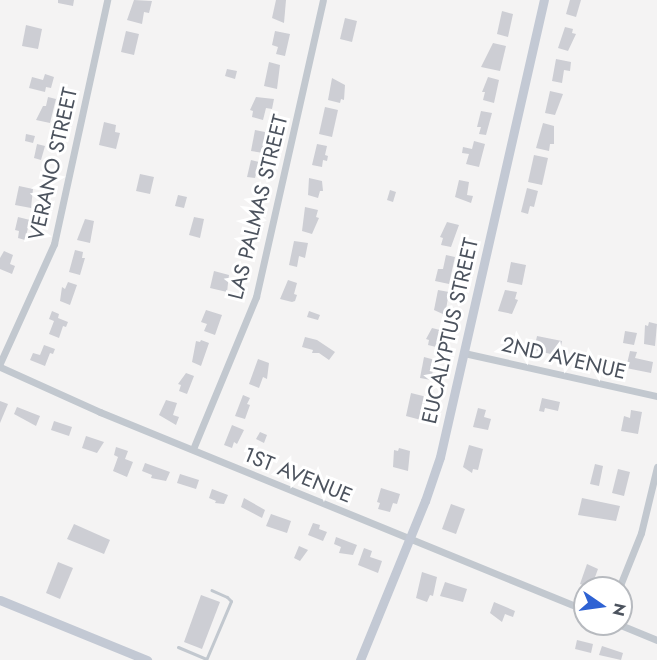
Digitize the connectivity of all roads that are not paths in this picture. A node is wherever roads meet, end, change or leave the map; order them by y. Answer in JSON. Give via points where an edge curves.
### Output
{"nodes":[{"id":1,"x":107,"y":0,"type":"edge"},
{"id":2,"x":323,"y":0,"type":"edge"},
{"id":3,"x":544,"y":0,"type":"edge"},
{"id":4,"x":464,"y":353,"type":"junction"},
{"id":5,"x":0,"y":365,"type":"edge"},
{"id":6,"x":657,"y":396,"type":"edge"},
{"id":7,"x":194,"y":449,"type":"junction"},
{"id":8,"x":657,"y":467,"type":"edge"},
{"id":9,"x":410,"y":538,"type":"junction"},
{"id":10,"x":625,"y":576,"type":"edge"},
{"id":11,"x":211,"y":590,"type":"dead end"},
{"id":12,"x":0,"y":600,"type":"edge"},
{"id":13,"x":573,"y":605,"type":"edge"},
{"id":14,"x":633,"y":630,"type":"edge"},
{"id":15,"x":657,"y":640,"type":"edge"},
{"id":16,"x":178,"y":647,"type":"dead end"},
{"id":17,"x":133,"y":657,"type":"edge"},
{"id":18,"x":147,"y":660,"type":"edge"},
{"id":19,"x":206,"y":660,"type":"edge"},
{"id":20,"x":360,"y":660,"type":"edge"}],
"edges":[{"from":1,"to":5,"type":"street","name":"VERANO STREET","via":[[54,244]]},
{"from":2,"to":7,"type":"street","name":"LAS PALMAS STREET","via":[[256,297]]},
{"from":3,"to":4,"type":"main road","name":"EUCALYPTUS STREET"},
{"from":4,"to":6,"type":"street","name":"2ND AVENUE"},
{"from":4,"to":9,"type":"main road","name":"EUCALYPTUS STREET","via":[[438,464]]},
{"from":5,"to":7,"type":"street","name":"1ST AVENUE"},
{"from":7,"to":9,"type":"street","name":"1ST AVENUE"},
{"from":8,"to":10,"type":"street","via":[[641,533]]},
{"from":9,"to":13,"type":"street","name":"1ST AVENUE"},
{"from":9,"to":20,"type":"main road","name":"EUCALYPTUS STREET"},
{"from":11,"to":19,"type":"lane","via":[[231,602]]},
{"from":12,"to":17,"type":"main road"},
{"from":14,"to":15,"type":"street"},
{"from":16,"to":19,"type":"lane"},
{"from":17,"to":18,"type":"main road"}]}
